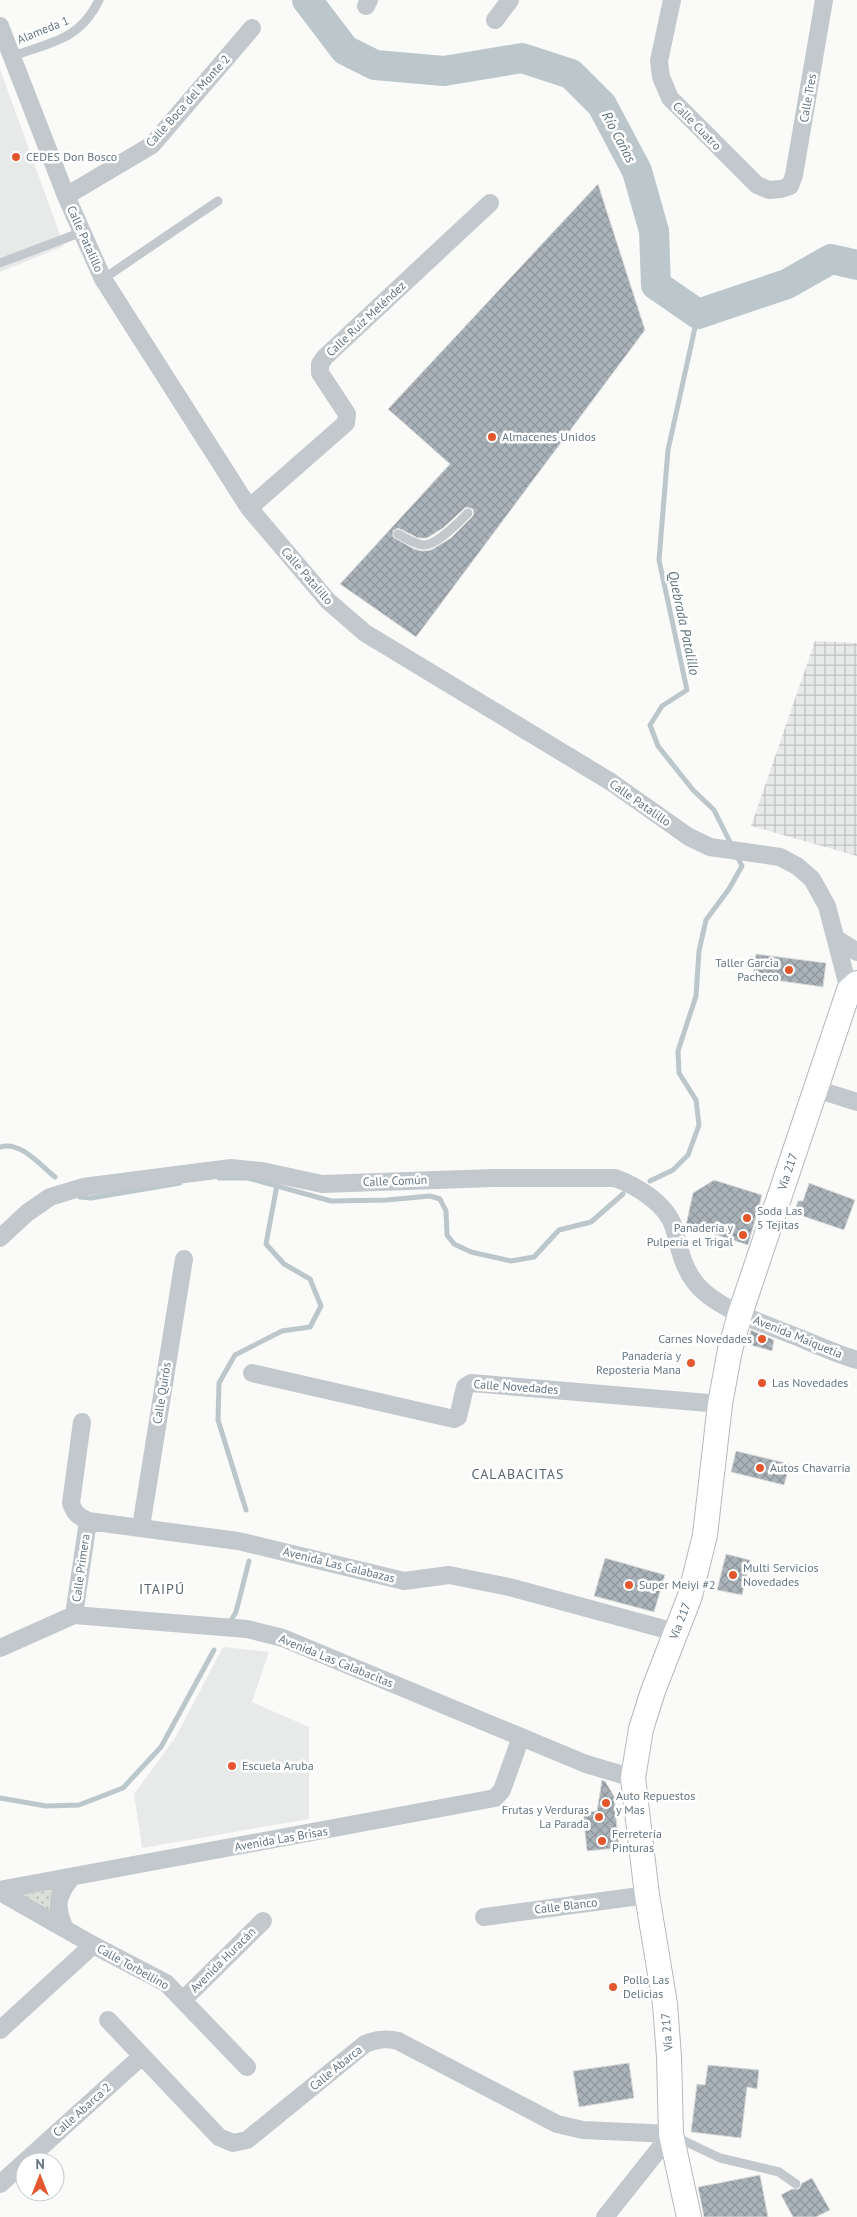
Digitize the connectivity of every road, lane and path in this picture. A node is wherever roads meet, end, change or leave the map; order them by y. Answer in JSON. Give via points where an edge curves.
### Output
{"nodes":[{"id":1,"x":99,"y":0,"type":"edge"},
{"id":2,"x":510,"y":0,"type":"edge"},
{"id":3,"x":672,"y":0,"type":"edge"},
{"id":4,"x":824,"y":0,"type":"edge"},
{"id":5,"x":495,"y":20,"type":"dead end"},
{"id":6,"x":0,"y":26,"type":"edge"},
{"id":7,"x":252,"y":28,"type":"dead end"},
{"id":8,"x":12,"y":56,"type":"junction"},
{"id":9,"x":781,"y":189,"type":"joint"},
{"id":10,"x":66,"y":196,"type":"junction"},
{"id":11,"x":218,"y":201,"type":"dead end"},
{"id":12,"x":490,"y":203,"type":"dead end"},
{"id":13,"x":82,"y":232,"type":"junction"},
{"id":14,"x":0,"y":263,"type":"edge"},
{"id":15,"x":103,"y":279,"type":"junction"},
{"id":16,"x":249,"y":508,"type":"junction"},
{"id":17,"x":468,"y":513,"type":"dead end"},
{"id":18,"x":398,"y":534,"type":"dead end"},
{"id":19,"x":837,"y":940,"type":"junction"},
{"id":20,"x":857,"y":952,"type":"edge"},
{"id":21,"x":853,"y":986,"type":"edge"},
{"id":22,"x":816,"y":1089,"type":"junction"},
{"id":23,"x":857,"y":1102,"type":"edge"},
{"id":24,"x":0,"y":1238,"type":"edge"},
{"id":25,"x":184,"y":1259,"type":"dead end"},
{"id":26,"x":740,"y":1314,"type":"junction"},
{"id":27,"x":857,"y":1360,"type":"edge"},
{"id":28,"x":252,"y":1373,"type":"dead end"},
{"id":29,"x":720,"y":1404,"type":"junction"},
{"id":30,"x":82,"y":1422,"type":"dead end"},
{"id":31,"x":88,"y":1521,"type":"junction"},
{"id":32,"x":141,"y":1527,"type":"junction"},
{"id":33,"x":74,"y":1615,"type":"junction"},
{"id":34,"x":674,"y":1632,"type":"junction"},
{"id":35,"x":0,"y":1648,"type":"edge"},
{"id":36,"x":521,"y":1737,"type":"junction"},
{"id":37,"x":633,"y":1778,"type":"junction"},
{"id":38,"x":72,"y":1877,"type":"junction"},
{"id":39,"x":0,"y":1891,"type":"edge"},
{"id":40,"x":647,"y":1896,"type":"junction"},
{"id":41,"x":484,"y":1917,"type":"dead end"},
{"id":42,"x":263,"y":1921,"type":"dead end"},
{"id":43,"x":65,"y":1929,"type":"junction"},
{"id":44,"x":93,"y":1945,"type":"junction"},
{"id":45,"x":184,"y":2000,"type":"junction"},
{"id":46,"x":108,"y":2020,"type":"dead end"},
{"id":47,"x":0,"y":2030,"type":"edge"},
{"id":48,"x":142,"y":2056,"type":"junction"},
{"id":49,"x":247,"y":2067,"type":"dead end"},
{"id":50,"x":671,"y":2134,"type":"junction"},
{"id":51,"x":0,"y":2184,"type":"edge"},
{"id":52,"x":796,"y":2184,"type":"dead end"},
{"id":53,"x":605,"y":2217,"type":"edge"},
{"id":54,"x":689,"y":2217,"type":"edge"}],
"edges":[{"from":1,"to":8,"type":"lane","name":"Alameda 1","via":[[79,29]]},
{"from":2,"to":5,"type":"street"},
{"from":3,"to":9,"type":"street","name":"Calle Cuatro","via":[[659,61],[661,77],[670,98],[757,185],[769,190]]},
{"from":4,"to":9,"type":"street","name":"Calle Tres","via":[[794,175],[790,186]]},
{"from":6,"to":8,"type":"street","name":"Calle Patalillo"},
{"from":7,"to":10,"type":"street","name":"Calle Boca del Monte 2","via":[[152,145]]},
{"from":8,"to":10,"type":"street","name":"Calle Patalillo"},
{"from":10,"to":13,"type":"street","name":"Calle Patalillo"},
{"from":11,"to":15,"type":"lane"},
{"from":12,"to":16,"type":"street","name":"Calle Ruíz Meléndez","via":[[325,357],[320,364],[320,373],[347,414],[346,424]]},
{"from":13,"to":14,"type":"lane"},
{"from":13,"to":15,"type":"street","name":"Calle Patalillo"},
{"from":15,"to":16,"type":"street","name":"Calle Patalillo"},
{"from":16,"to":19,"type":"street","name":"Calle Patalillo","via":[[328,602],[365,633],[611,782],[681,832],[710,847],[780,857],[797,866],[812,879],[827,906]]},
{"from":17,"to":18,"type":"lane","via":[[433,543],[413,542]]},
{"from":19,"to":20,"type":"street"},
{"from":19,"to":21,"type":"street","name":"Calle Patalillo"},
{"from":21,"to":22,"type":"main road","name":"Vía 217"},
{"from":22,"to":23,"type":"street"},
{"from":22,"to":26,"type":"main road","name":"Vía 217"},
{"from":24,"to":26,"type":"street","name":"Calle Común","via":[[50,1197],[83,1187],[231,1168],[322,1184],[615,1178],[628,1182],[667,1211],[680,1255],[694,1281],[707,1294]]},
{"from":25,"to":32,"type":"street","name":"Calle Quirós"},
{"from":26,"to":27,"type":"street","name":"Avenida Maiquetía"},
{"from":26,"to":29,"type":"main road","name":"Vía 217"},
{"from":28,"to":29,"type":"street","name":"Calle Novedades","via":[[454,1419],[458,1417],[466,1387],[471,1383]]},
{"from":29,"to":34,"type":"main road","name":"Vía 217","via":[[705,1534],[690,1596]]},
{"from":30,"to":31,"type":"street","via":[[72,1502],[78,1516]]},
{"from":31,"to":32,"type":"street","name":"Avenida Las Calabazas"},
{"from":31,"to":33,"type":"street","name":"Calle Primera"},
{"from":32,"to":34,"type":"street","name":"Avenida Las Calabazas","via":[[238,1540],[404,1581],[449,1575],[509,1587]]},
{"from":33,"to":35,"type":"street","name":"Avenida Las Calabacitas"},
{"from":33,"to":36,"type":"street","name":"Avenida Las Calabacitas","via":[[247,1629],[283,1638]]},
{"from":34,"to":37,"type":"main road","name":"Vía 217","via":[[641,1730]]},
{"from":36,"to":37,"type":"street","name":"Avenida Las Calabacitas","via":[[586,1764]]},
{"from":36,"to":38,"type":"street","name":"Avenida Las Brisas","via":[[502,1790],[495,1798]]},
{"from":37,"to":40,"type":"main road","name":"Vía 217"},
{"from":38,"to":39,"type":"street","name":"Avenida Las Brisas"},
{"from":38,"to":43,"type":"street","via":[[64,1887],[58,1905]]},
{"from":39,"to":43,"type":"street","name":"Calle Torbellino"},
{"from":40,"to":41,"type":"street","name":"Calle Blanco"},
{"from":40,"to":50,"type":"main road","name":"Vía 217","via":[[665,2004]]},
{"from":42,"to":45,"type":"street","name":"Avenida Huracán"},
{"from":43,"to":44,"type":"street","name":"Calle Torbellino"},
{"from":44,"to":45,"type":"street","name":"Calle Torbellino","via":[[166,1983]]},
{"from":44,"to":47,"type":"street"},
{"from":45,"to":49,"type":"street","name":"Calle Torbellino"},
{"from":46,"to":48,"type":"street","name":"Calle Abarca"},
{"from":48,"to":50,"type":"street","name":"Calle Abarca","via":[[219,2137],[232,2144],[247,2140],[365,2044],[387,2038],[557,2124],[583,2130]]},
{"from":48,"to":51,"type":"street","name":"Calle Abarca 2"},
{"from":50,"to":52,"type":"lane","via":[[720,2158],[779,2172]]},
{"from":50,"to":53,"type":"street"},
{"from":50,"to":54,"type":"main road","name":"Vía 217"}]}
